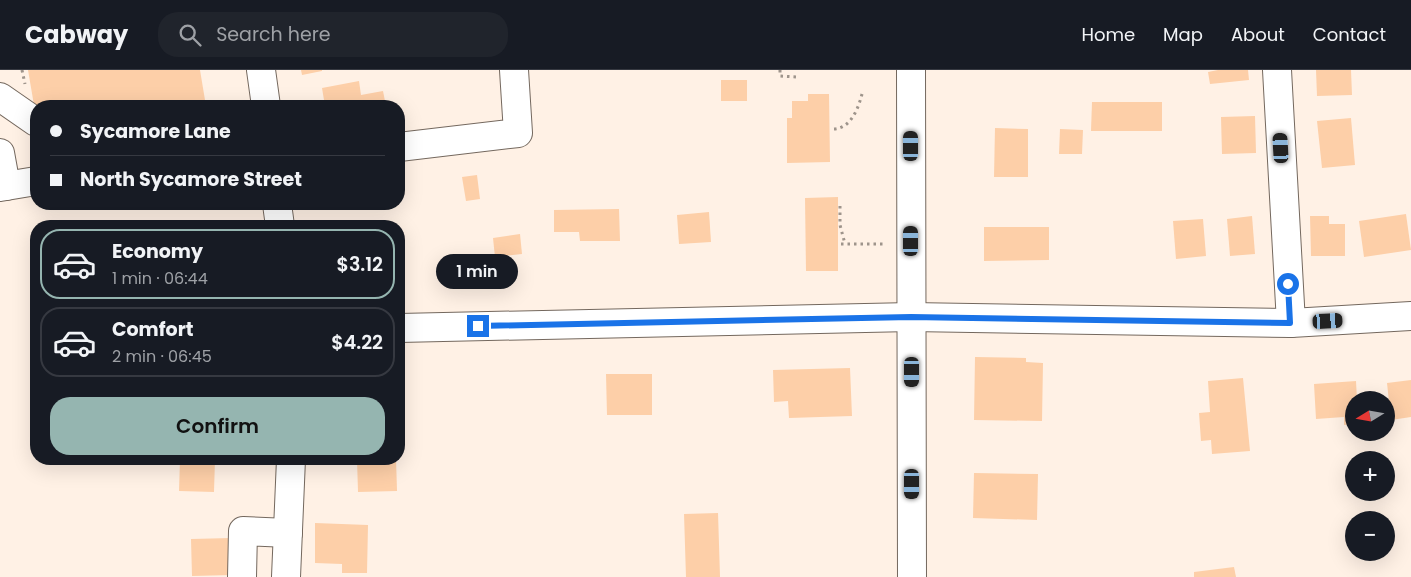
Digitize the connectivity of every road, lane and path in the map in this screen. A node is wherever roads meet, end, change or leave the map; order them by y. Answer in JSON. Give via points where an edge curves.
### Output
{"nodes":[{"id":1,"x":261,"y":70,"type":"edge"},
{"id":2,"x":514,"y":70,"type":"edge"},
{"id":3,"x":780,"y":70,"type":"edge"},
{"id":4,"x":911,"y":70,"type":"edge"},
{"id":5,"x":1277,"y":70,"type":"edge"},
{"id":6,"x":797,"y":77,"type":"dead end"},
{"id":7,"x":862,"y":94,"type":"dead end"},
{"id":8,"x":0,"y":97,"type":"edge"},
{"id":9,"x":265,"y":100,"type":"edge"},
{"id":10,"x":30,"y":118,"type":"edge"},
{"id":11,"x":834,"y":129,"type":"dead end"},
{"id":12,"x":405,"y":146,"type":"edge"},
{"id":13,"x":0,"y":153,"type":"edge"},
{"id":14,"x":30,"y":182,"type":"edge"},
{"id":15,"x":3,"y":187,"type":"edge"},
{"id":16,"x":840,"y":206,"type":"dead end"},
{"id":17,"x":883,"y":244,"type":"dead end"},
{"id":18,"x":1411,"y":316,"type":"edge"},
{"id":19,"x":911,"y":317,"type":"junction"},
{"id":20,"x":1290,"y":323,"type":"junction"},
{"id":21,"x":405,"y":328,"type":"edge"},
{"id":22,"x":291,"y":465,"type":"edge"},
{"id":23,"x":288,"y":533,"type":"junction"},
{"id":24,"x":242,"y":577,"type":"edge"},
{"id":25,"x":286,"y":577,"type":"edge"},
{"id":26,"x":912,"y":577,"type":"edge"}],
"edges":[{"from":1,"to":9,"type":"street"},
{"from":2,"to":12,"type":"street","via":[[518,133]]},
{"from":3,"to":6,"type":"path","via":[[780,76]]},
{"from":4,"to":19,"type":"street"},
{"from":5,"to":20,"type":"street"},
{"from":7,"to":11,"type":"path","via":[[849,122]]},
{"from":8,"to":10,"type":"street"},
{"from":13,"to":15,"type":"street"},
{"from":14,"to":15,"type":"street"},
{"from":16,"to":17,"type":"path","via":[[843,244]]},
{"from":18,"to":20,"type":"street"},
{"from":19,"to":20,"type":"street"},
{"from":19,"to":21,"type":"street"},
{"from":19,"to":26,"type":"street"},
{"from":22,"to":23,"type":"street"},
{"from":23,"to":24,"type":"street","via":[[243,531]]},
{"from":23,"to":25,"type":"street"}]}
